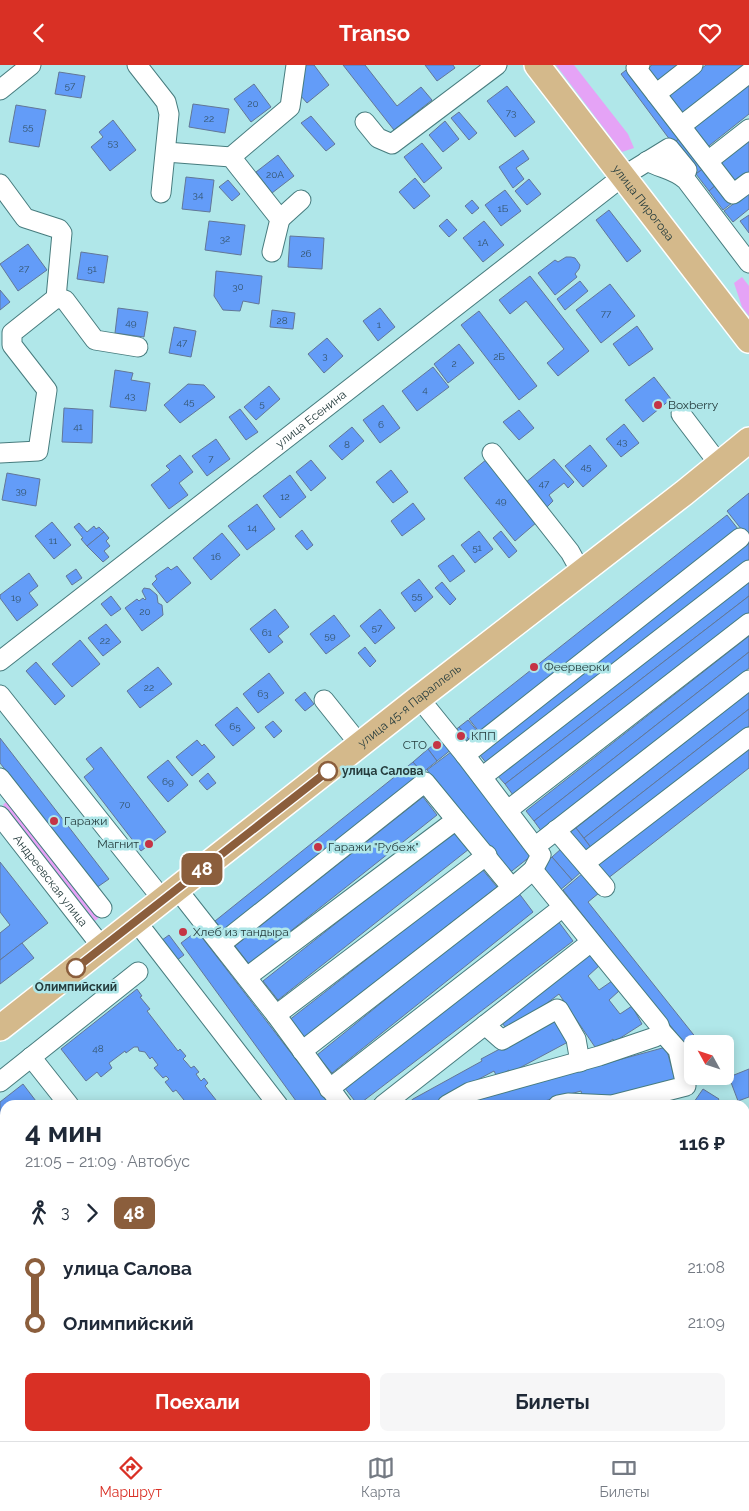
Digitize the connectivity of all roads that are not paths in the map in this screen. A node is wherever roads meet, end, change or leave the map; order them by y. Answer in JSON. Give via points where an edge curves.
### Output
{"nodes":[{"id":1,"x":31,"y":65,"type":"edge"},
{"id":2,"x":137,"y":65,"type":"edge"},
{"id":3,"x":296,"y":65,"type":"edge"},
{"id":4,"x":497,"y":65,"type":"edge"},
{"id":5,"x":536,"y":65,"type":"edge"},
{"id":6,"x":640,"y":65,"type":"edge"},
{"id":7,"x":693,"y":65,"type":"edge"},
{"id":8,"x":749,"y":73,"type":"edge"},
{"id":9,"x":0,"y":90,"type":"edge"},
{"id":10,"x":656,"y":94,"type":"junction"},
{"id":11,"x":365,"y":122,"type":"dead end"},
{"id":12,"x":681,"y":126,"type":"junction"},
{"id":13,"x":749,"y":129,"type":"edge"},
{"id":14,"x":166,"y":152,"type":"junction"},
{"id":15,"x":232,"y":157,"type":"junction"},
{"id":16,"x":647,"y":161,"type":"junction"},
{"id":17,"x":708,"y":161,"type":"junction"},
{"id":18,"x":687,"y":169,"type":"dead end"},
{"id":19,"x":622,"y":177,"type":"junction"},
{"id":20,"x":749,"y":182,"type":"edge"},
{"id":21,"x":0,"y":184,"type":"edge"},
{"id":22,"x":161,"y":193,"type":"dead end"},
{"id":23,"x":301,"y":200,"type":"dead end"},
{"id":24,"x":280,"y":219,"type":"junction"},
{"id":25,"x":272,"y":252,"type":"dead end"},
{"id":26,"x":749,"y":263,"type":"edge"},
{"id":27,"x":56,"y":298,"type":"junction"},
{"id":28,"x":6,"y":338,"type":"edge"},
{"id":29,"x":749,"y":340,"type":"edge"},
{"id":30,"x":138,"y":347,"type":"dead end"},
{"id":31,"x":681,"y":414,"type":"dead end"},
{"id":32,"x":749,"y":440,"type":"edge"},
{"id":33,"x":0,"y":453,"type":"edge"},
{"id":34,"x":492,"y":453,"type":"dead end"},
{"id":35,"x":720,"y":463,"type":"junction"},
{"id":36,"x":740,"y":538,"type":"dead end"},
{"id":37,"x":749,"y":570,"type":"edge"},
{"id":38,"x":582,"y":572,"type":"junction"},
{"id":39,"x":749,"y":623,"type":"edge"},
{"id":40,"x":0,"y":661,"type":"edge"},
{"id":41,"x":749,"y":680,"type":"edge"},
{"id":42,"x":0,"y":695,"type":"edge"},
{"id":43,"x":419,"y":698,"type":"junction"},
{"id":44,"x":324,"y":700,"type":"dead end"},
{"id":45,"x":749,"y":737,"type":"edge"},
{"id":46,"x":360,"y":745,"type":"junction"},
{"id":47,"x":465,"y":755,"type":"junction"},
{"id":48,"x":482,"y":777,"type":"junction"},
{"id":49,"x":3,"y":788,"type":"edge"},
{"id":50,"x":508,"y":810,"type":"junction"},
{"id":51,"x":0,"y":816,"type":"edge"},
{"id":52,"x":456,"y":820,"type":"junction"},
{"id":53,"x":556,"y":830,"type":"junction"},
{"id":54,"x":536,"y":846,"type":"junction"},
{"id":55,"x":486,"y":855,"type":"junction"},
{"id":56,"x":586,"y":863,"type":"junction"},
{"id":57,"x":533,"y":870,"type":"junction"},
{"id":58,"x":605,"y":887,"type":"dead end"},
{"id":59,"x":512,"y":888,"type":"junction"},
{"id":60,"x":170,"y":895,"type":"junction"},
{"id":61,"x":563,"y":907,"type":"junction"},
{"id":62,"x":102,"y":908,"type":"dead end"},
{"id":63,"x":136,"y":921,"type":"junction"},
{"id":64,"x":591,"y":942,"type":"junction"},
{"id":65,"x":221,"y":944,"type":"junction"},
{"id":66,"x":102,"y":947,"type":"junction"},
{"id":67,"x":138,"y":972,"type":"dead end"},
{"id":68,"x":247,"y":977,"type":"junction"},
{"id":69,"x":276,"y":1015,"type":"junction"},
{"id":70,"x":485,"y":1025,"type":"junction"},
{"id":71,"x":0,"y":1028,"type":"edge"},
{"id":72,"x":661,"y":1031,"type":"junction"},
{"id":73,"x":302,"y":1051,"type":"junction"},
{"id":74,"x":31,"y":1057,"type":"junction"},
{"id":75,"x":580,"y":1062,"type":"junction"},
{"id":76,"x":0,"y":1082,"type":"edge"},
{"id":77,"x":329,"y":1089,"type":"junction"},
{"id":78,"x":65,"y":1100,"type":"edge"},
{"id":79,"x":274,"y":1100,"type":"edge"},
{"id":80,"x":338,"y":1100,"type":"edge"},
{"id":81,"x":389,"y":1100,"type":"edge"},
{"id":82,"x":456,"y":1100,"type":"edge"},
{"id":83,"x":633,"y":1100,"type":"edge"}],
"edges":[{"from":1,"to":9,"type":"street"},
{"from":2,"to":14,"type":"street","via":[[166,103],[169,114]]},
{"from":3,"to":15,"type":"street","via":[[290,107]]},
{"from":4,"to":11,"type":"street","via":[[392,144],[378,138]]},
{"from":5,"to":19,"type":"main road","name":"улица Пирогова"},
{"from":6,"to":10,"type":"street","via":[[636,68]]},
{"from":7,"to":10,"type":"street"},
{"from":8,"to":12,"type":"street"},
{"from":10,"to":12,"type":"street"},
{"from":12,"to":17,"type":"street"},
{"from":13,"to":17,"type":"street"},
{"from":14,"to":15,"type":"street"},
{"from":14,"to":22,"type":"street"},
{"from":15,"to":24,"type":"street"},
{"from":16,"to":18,"type":"street","name":"улица Есенина","via":[[669,149]]},
{"from":16,"to":19,"type":"street","name":"улица Есенина"},
{"from":16,"to":26,"type":"street","via":[[677,172],[686,180]]},
{"from":17,"to":20,"type":"street","via":[[733,194]]},
{"from":19,"to":29,"type":"main road","name":"улица Пирогова"},
{"from":19,"to":40,"type":"street","name":"улица Есенина"},
{"from":21,"to":27,"type":"street","via":[[25,218],[59,229],[62,233]]},
{"from":23,"to":24,"type":"street"},
{"from":24,"to":25,"type":"street"},
{"from":27,"to":28,"type":"street"},
{"from":27,"to":30,"type":"street","via":[[65,300],[95,340]]},
{"from":28,"to":33,"type":"street","via":[[47,390],[38,451]]},
{"from":31,"to":35,"type":"street"},
{"from":32,"to":35,"type":"main road","name":"улица 45-я Параллель"},
{"from":34,"to":38,"type":"street"},
{"from":35,"to":38,"type":"main road","name":"улица 45-я Параллель"},
{"from":36,"to":47,"type":"street"},
{"from":37,"to":48,"type":"street"},
{"from":38,"to":43,"type":"main road","name":"улица 45-я Параллель"},
{"from":39,"to":50,"type":"street"},
{"from":41,"to":53,"type":"street"},
{"from":42,"to":60,"type":"street"},
{"from":43,"to":46,"type":"main road","name":"улица 45-я Параллель"},
{"from":43,"to":47,"type":"street"},
{"from":44,"to":46,"type":"street"},
{"from":45,"to":56,"type":"street"},
{"from":46,"to":60,"type":"main road","name":"улица 45-я Параллель"},
{"from":47,"to":48,"type":"street"},
{"from":48,"to":50,"type":"street"},
{"from":49,"to":62,"type":"street"},
{"from":50,"to":54,"type":"street"},
{"from":51,"to":66,"type":"street","name":"Андреевская улица"},
{"from":52,"to":55,"type":"street"},
{"from":52,"to":65,"type":"street","via":[[425,782]]},
{"from":52,"to":68,"type":"street"},
{"from":53,"to":54,"type":"street"},
{"from":53,"to":56,"type":"street"},
{"from":54,"to":57,"type":"street","via":[[541,855]]},
{"from":55,"to":59,"type":"street"},
{"from":55,"to":69,"type":"street"},
{"from":56,"to":58,"type":"street"},
{"from":57,"to":59,"type":"street"},
{"from":57,"to":61,"type":"street"},
{"from":59,"to":73,"type":"street"},
{"from":60,"to":63,"type":"main road","name":"улица 45-я Параллель"},
{"from":60,"to":65,"type":"street"},
{"from":61,"to":64,"type":"street"},
{"from":61,"to":77,"type":"street"},
{"from":63,"to":66,"type":"main road","name":"улица 45-я Параллель"},
{"from":63,"to":79,"type":"street"},
{"from":64,"to":70,"type":"street"},
{"from":64,"to":72,"type":"street"},
{"from":65,"to":68,"type":"street"},
{"from":66,"to":71,"type":"main road","name":"улица 45-я Параллель"},
{"from":67,"to":74,"type":"street"},
{"from":68,"to":69,"type":"street"},
{"from":69,"to":73,"type":"street"},
{"from":70,"to":75,"type":"street","via":[[502,1040],[557,1009],[576,1039]]},
{"from":70,"to":81,"type":"street"},
{"from":72,"to":75,"type":"street","via":[[655,1037]]},
{"from":72,"to":83,"type":"street","via":[[678,1051],[686,1087]]},
{"from":73,"to":77,"type":"street"},
{"from":74,"to":76,"type":"street"},
{"from":74,"to":78,"type":"street"},
{"from":75,"to":82,"type":"street","via":[[470,1092]]},
{"from":77,"to":80,"type":"street"}]}
